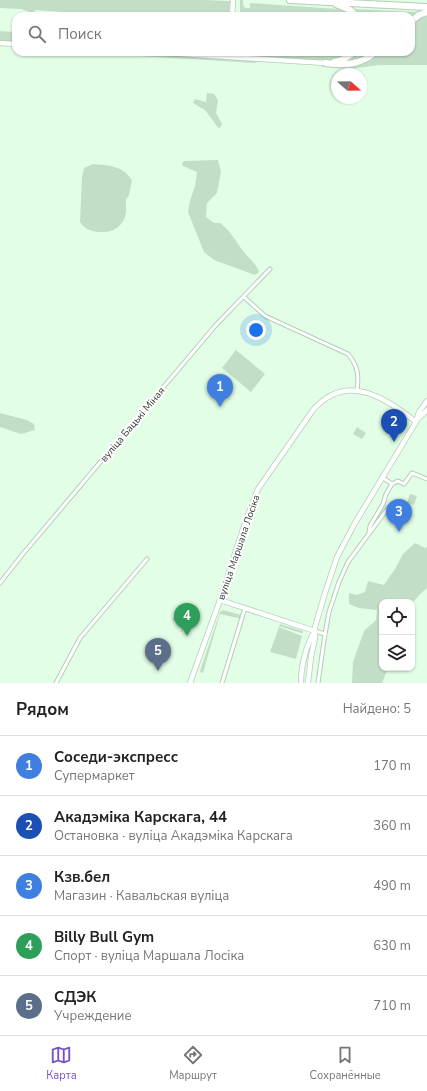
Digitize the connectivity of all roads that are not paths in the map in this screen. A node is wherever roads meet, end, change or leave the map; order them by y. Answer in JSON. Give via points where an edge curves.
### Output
{"nodes":[{"id":1,"x":233,"y":0,"type":"edge"},
{"id":2,"x":290,"y":0,"type":"edge"},
{"id":3,"x":331,"y":2,"type":"junction"},
{"id":4,"x":427,"y":7,"type":"edge"},
{"id":5,"x":232,"y":12,"type":"edge"},
{"id":6,"x":351,"y":12,"type":"edge"},
{"id":7,"x":427,"y":12,"type":"edge"},
{"id":8,"x":415,"y":18,"type":"edge"},
{"id":9,"x":0,"y":43,"type":"edge"},
{"id":10,"x":12,"y":44,"type":"edge"},
{"id":11,"x":250,"y":56,"type":"edge"},
{"id":12,"x":348,"y":56,"type":"edge"},
{"id":13,"x":370,"y":56,"type":"edge"},
{"id":14,"x":325,"y":64,"type":"junction"},
{"id":15,"x":270,"y":269,"type":"dead end"},
{"id":16,"x":244,"y":297,"type":"junction"},
{"id":17,"x":357,"y":390,"type":"junction"},
{"id":18,"x":427,"y":401,"type":"edge"},
{"id":19,"x":427,"y":410,"type":"edge"},
{"id":20,"x":416,"y":422,"type":"junction"},
{"id":21,"x":382,"y":477,"type":"junction"},
{"id":22,"x":427,"y":479,"type":"edge"},
{"id":23,"x":392,"y":484,"type":"junction"},
{"id":24,"x":388,"y":508,"type":"dead end"},
{"id":25,"x":369,"y":533,"type":"junction"},
{"id":26,"x":147,"y":559,"type":"dead end"},
{"id":27,"x":0,"y":583,"type":"edge"},
{"id":28,"x":220,"y":600,"type":"junction"},
{"id":29,"x":245,"y":608,"type":"junction"},
{"id":30,"x":315,"y":631,"type":"junction"},
{"id":31,"x":325,"y":634,"type":"junction"},
{"id":32,"x":56,"y":683,"type":"edge"},
{"id":33,"x":191,"y":683,"type":"edge"},
{"id":34,"x":222,"y":683,"type":"edge"},
{"id":35,"x":301,"y":683,"type":"edge"},
{"id":36,"x":308,"y":683,"type":"edge"},
{"id":37,"x":318,"y":683,"type":"edge"}],
"edges":[{"from":1,"to":5,"type":"main road"},
{"from":2,"to":3,"type":"highway"},
{"from":3,"to":4,"type":"highway"},
{"from":3,"to":6,"type":"highway"},
{"from":7,"to":8,"type":"highway"},
{"from":9,"to":10,"type":"main road"},
{"from":11,"to":14,"type":"main road"},
{"from":12,"to":14,"type":"highway"},
{"from":13,"to":14,"type":"highway","via":[[348,65]]},
{"from":15,"to":16,"type":"street","name":"вуліца Бацькі Міная"},
{"from":16,"to":17,"type":"street","via":[[265,316],[348,354],[357,370]]},
{"from":16,"to":27,"type":"street","name":"вуліца Бацькі Міная","via":[[210,332]]},
{"from":17,"to":20,"type":"main road","name":"вуліца Маршала Лосіка","via":[[379,397]]},
{"from":17,"to":28,"type":"main road","name":"вуліца Маршала Лосіка","via":[[338,392],[316,405],[263,480],[248,514]]},
{"from":18,"to":20,"type":"main road"},
{"from":19,"to":20,"type":"main road"},
{"from":20,"to":21,"type":"main road"},
{"from":21,"to":23,"type":"street"},
{"from":21,"to":30,"type":"main road","via":[[337,557]]},
{"from":22,"to":23,"type":"street","via":[[412,473],[404,484],[398,481]]},
{"from":23,"to":25,"type":"street","via":[[370,526]]},
{"from":24,"to":25,"type":"street"},
{"from":25,"to":31,"type":"street","via":[[348,562],[339,582]]},
{"from":26,"to":32,"type":"street","via":[[80,638]]},
{"from":28,"to":29,"type":"main road"},
{"from":28,"to":33,"type":"main road","name":"вуліца Маршала Лосіка"},
{"from":29,"to":30,"type":"main road"},
{"from":29,"to":34,"type":"street"},
{"from":30,"to":31,"type":"street"},
{"from":30,"to":35,"type":"main road","via":[[304,660]]},
{"from":30,"to":36,"type":"main road"},
{"from":31,"to":37,"type":"street"}]}
